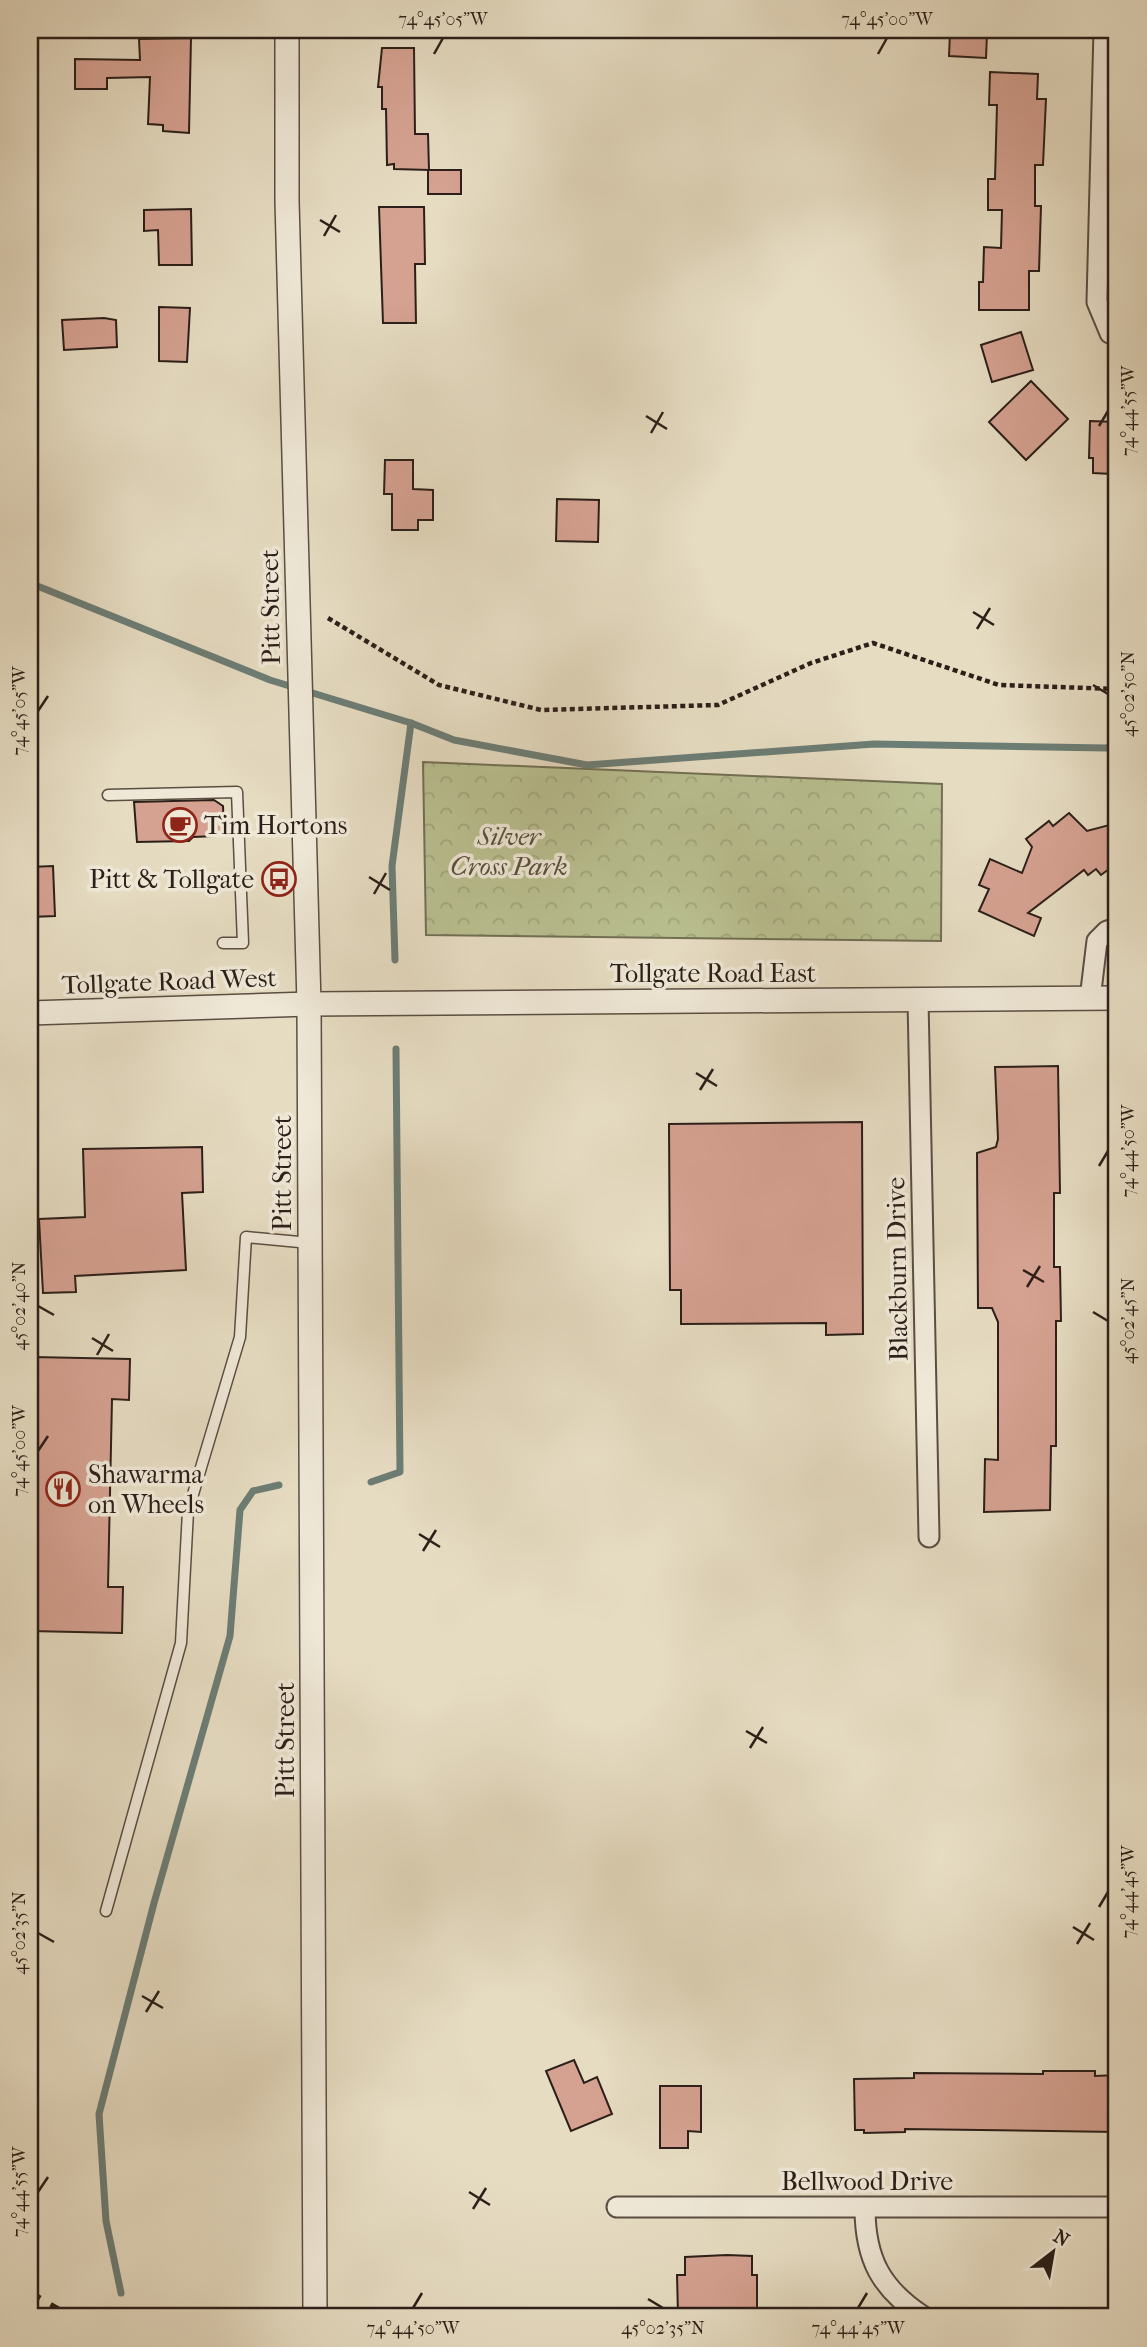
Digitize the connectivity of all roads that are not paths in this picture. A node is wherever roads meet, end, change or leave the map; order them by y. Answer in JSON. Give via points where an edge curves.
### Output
{"nodes":[{"id":1,"x":287,"y":30,"type":"edge"},
{"id":2,"x":1104,"y":30,"type":"edge"},
{"id":3,"x":1114,"y":334,"type":"edge"},
{"id":4,"x":108,"y":795,"type":"dead end"},
{"id":5,"x":1117,"y":928,"type":"edge"},
{"id":6,"x":223,"y":943,"type":"dead end"},
{"id":7,"x":1090,"y":999,"type":"junction"},
{"id":8,"x":1117,"y":999,"type":"edge"},
{"id":9,"x":918,"y":1000,"type":"junction"},
{"id":10,"x":309,"y":1004,"type":"junction"},
{"id":11,"x":30,"y":1013,"type":"edge"},
{"id":12,"x":310,"y":1243,"type":"junction"},
{"id":13,"x":929,"y":1536,"type":"dead end"},
{"id":14,"x":106,"y":1911,"type":"dead end"},
{"id":15,"x":617,"y":2207,"type":"dead end"},
{"id":16,"x":1117,"y":2207,"type":"edge"},
{"id":17,"x":865,"y":2208,"type":"junction"},
{"id":18,"x":315,"y":2317,"type":"edge"},
{"id":19,"x":924,"y":2317,"type":"edge"}],
"edges":[{"from":1,"to":10,"type":"street","name":"Pitt Street","via":[[287,201]]},
{"from":2,"to":3,"type":"street","via":[[1097,302]]},
{"from":4,"to":6,"type":"lane","via":[[237,792],[243,943]]},
{"from":5,"to":7,"type":"street","via":[[1097,941]]},
{"from":7,"to":8,"type":"street","name":"Tollgate Road East"},
{"from":7,"to":9,"type":"street","name":"Tollgate Road East"},
{"from":9,"to":10,"type":"street","name":"Tollgate Road East"},
{"from":9,"to":13,"type":"street","name":"Blackburn Drive"},
{"from":10,"to":11,"type":"street","name":"Tollgate Road West"},
{"from":10,"to":12,"type":"street","name":"Pitt Street"},
{"from":12,"to":14,"type":"lane","via":[[246,1237],[240,1337],[188,1511],[181,1643]]},
{"from":12,"to":18,"type":"street","name":"Pitt Street"},
{"from":15,"to":17,"type":"street","name":"Bellwood Drive"},
{"from":16,"to":17,"type":"street","name":"Bellwood Drive"},
{"from":17,"to":19,"type":"street","via":[[865,2234],[883,2284]]}]}
